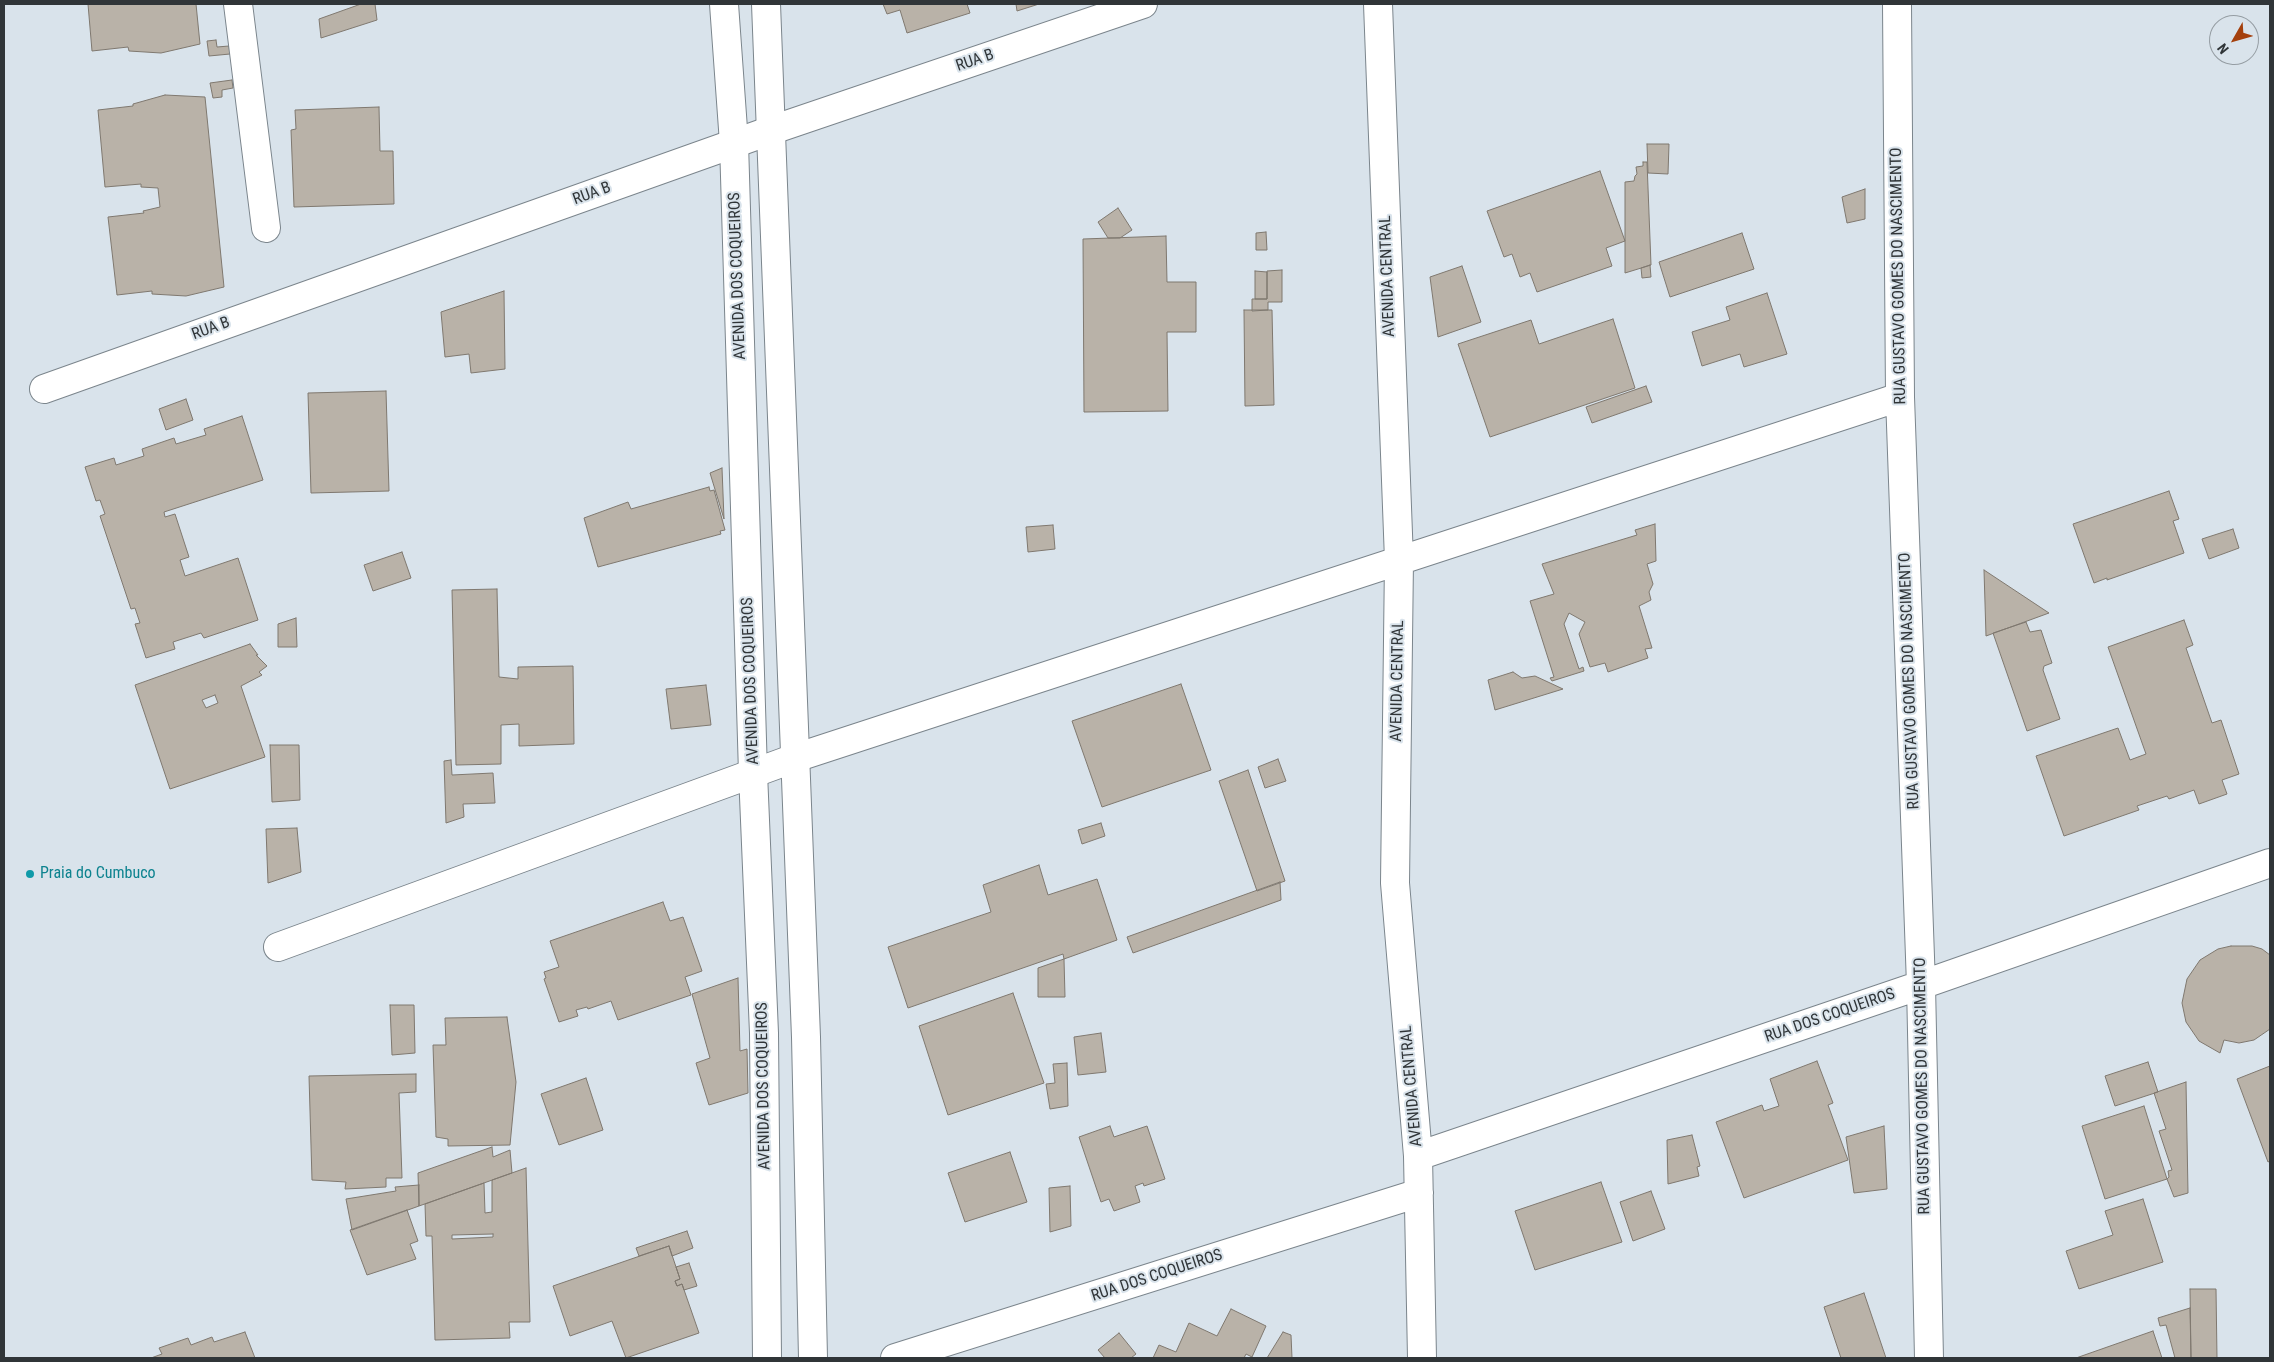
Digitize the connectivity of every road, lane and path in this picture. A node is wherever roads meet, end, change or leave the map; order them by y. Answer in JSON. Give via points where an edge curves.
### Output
{"nodes":[{"id":1,"x":238,"y":4,"type":"edge"},
{"id":2,"x":724,"y":4,"type":"edge"},
{"id":3,"x":766,"y":4,"type":"edge"},
{"id":4,"x":1143,"y":4,"type":"edge"},
{"id":5,"x":1378,"y":4,"type":"edge"},
{"id":6,"x":1897,"y":4,"type":"edge"},
{"id":7,"x":772,"y":130,"type":"junction"},
{"id":8,"x":734,"y":143,"type":"junction"},
{"id":9,"x":266,"y":228,"type":"dead end"},
{"id":10,"x":44,"y":389,"type":"dead end"},
{"id":11,"x":1900,"y":398,"type":"junction"},
{"id":12,"x":1399,"y":560,"type":"junction"},
{"id":13,"x":795,"y":758,"type":"junction"},
{"id":14,"x":753,"y":773,"type":"junction"},
{"id":15,"x":2270,"y":863,"type":"edge"},
{"id":16,"x":278,"y":947,"type":"dead end"},
{"id":17,"x":1921,"y":985,"type":"junction"},
{"id":18,"x":1418,"y":1156,"type":"junction"},
{"id":19,"x":1419,"y":1193,"type":"junction"},
{"id":20,"x":767,"y":1358,"type":"edge"},
{"id":21,"x":812,"y":1358,"type":"edge"},
{"id":22,"x":896,"y":1358,"type":"edge"},
{"id":23,"x":1422,"y":1358,"type":"edge"},
{"id":24,"x":1929,"y":1358,"type":"edge"}],
"edges":[{"from":1,"to":9,"type":"street"},
{"from":2,"to":8,"type":"street","name":"AVENIDA DOS COQUEIROS"},
{"from":3,"to":7,"type":"street"},
{"from":4,"to":7,"type":"street","name":"RUA B"},
{"from":5,"to":12,"type":"street","name":"AVENIDA CENTRAL"},
{"from":6,"to":11,"type":"street","name":"RUA GUSTAVO GOMES DO NASCIMENTO"},
{"from":7,"to":8,"type":"street","name":"RUA B"},
{"from":7,"to":13,"type":"street"},
{"from":8,"to":10,"type":"street","name":"RUA B"},
{"from":8,"to":14,"type":"street","name":"AVENIDA DOS COQUEIROS"},
{"from":11,"to":12,"type":"street"},
{"from":11,"to":17,"type":"street","name":"RUA GUSTAVO GOMES DO NASCIMENTO"},
{"from":12,"to":13,"type":"street"},
{"from":12,"to":18,"type":"street","name":"AVENIDA CENTRAL","via":[[1396,883]]},
{"from":13,"to":14,"type":"street"},
{"from":13,"to":21,"type":"street","via":[[806,1037]]},
{"from":14,"to":16,"type":"street"},
{"from":14,"to":20,"type":"street","name":"AVENIDA DOS COQUEIROS","via":[[764,1033]]},
{"from":15,"to":17,"type":"street","name":"RUA DOS COQUEIROS"},
{"from":17,"to":18,"type":"street","name":"RUA DOS COQUEIROS"},
{"from":17,"to":24,"type":"street","name":"RUA GUSTAVO GOMES DO NASCIMENTO"},
{"from":18,"to":19,"type":"street","name":"AVENIDA CENTRAL"},
{"from":19,"to":22,"type":"street","name":"RUA DOS COQUEIROS"},
{"from":19,"to":23,"type":"street","name":"AVENIDA CENTRAL"}]}
